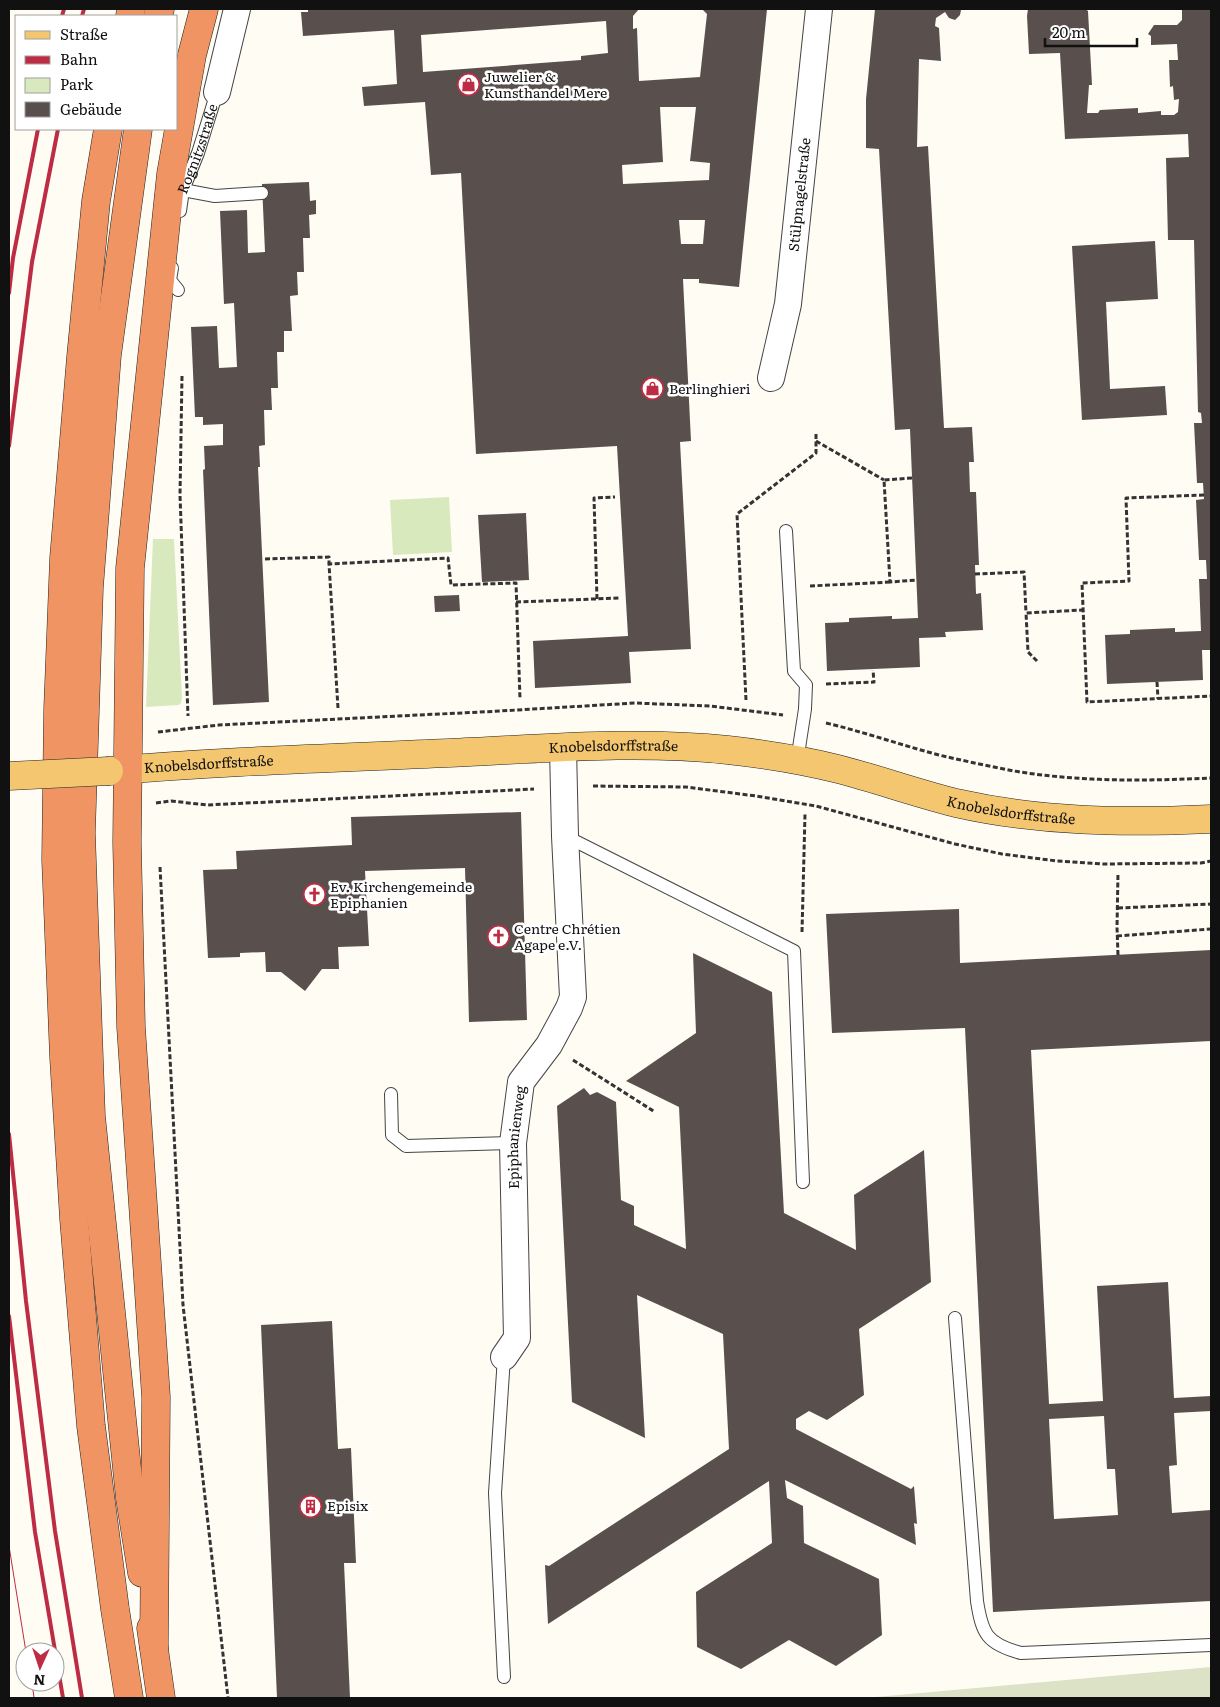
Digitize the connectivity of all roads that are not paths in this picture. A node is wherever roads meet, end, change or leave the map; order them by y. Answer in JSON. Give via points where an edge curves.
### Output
{"nodes":[{"id":1,"x":204,"y":9,"type":"edge"},
{"id":2,"x":237,"y":9,"type":"edge"},
{"id":3,"x":819,"y":9,"type":"edge"},
{"id":4,"x":217,"y":92,"type":"joint"},
{"id":5,"x":108,"y":130,"type":"edge"},
{"id":6,"x":138,"y":130,"type":"edge"},
{"id":7,"x":183,"y":190,"type":"junction"},
{"id":8,"x":262,"y":193,"type":"dead end"},
{"id":9,"x":178,"y":290,"type":"dead end"},
{"id":10,"x":771,"y":378,"type":"dead end"},
{"id":11,"x":786,"y":531,"type":"dead end"},
{"id":12,"x":563,"y":748,"type":"junction"},
{"id":13,"x":797,"y":761,"type":"junction"},
{"id":14,"x":119,"y":770,"type":"junction"},
{"id":15,"x":9,"y":776,"type":"edge"},
{"id":16,"x":1211,"y":819,"type":"edge"},
{"id":17,"x":565,"y":836,"type":"junction"},
{"id":18,"x":391,"y":1094,"type":"dead end"},
{"id":19,"x":513,"y":1143,"type":"junction"},
{"id":20,"x":803,"y":1182,"type":"dead end"},
{"id":21,"x":955,"y":1318,"type":"dead end"},
{"id":22,"x":504,"y":1357,"type":"joint"},
{"id":23,"x":1211,"y":1644,"type":"edge"},
{"id":24,"x":154,"y":1647,"type":"junction"},
{"id":25,"x":504,"y":1677,"type":"dead end"},
{"id":26,"x":130,"y":1698,"type":"edge"},
{"id":27,"x":161,"y":1698,"type":"edge"}],
"edges":[{"from":1,"to":14,"type":"highway","via":[[192,55],[171,174],[130,568]]},
{"from":2,"to":4,"type":"street","name":"Rognitzstraße"},
{"from":3,"to":10,"type":"street","name":"Stülpnagelstraße","via":[[788,304]]},
{"from":4,"to":7,"type":"lane","name":"Rognitzstraße"},
{"from":5,"to":26,"type":"highway","via":[[96,201],[64,558],[56,860],[64,1058],[91,1426]]},
{"from":6,"to":24,"type":"highway","via":[[106,364],[89,588],[81,833],[91,1116],[130,1498]]},
{"from":7,"to":8,"type":"lane","via":[[215,196]]},
{"from":7,"to":9,"type":"lane","name":"Rognitzstraße","via":[[170,280]]},
{"from":11,"to":13,"type":"lane","via":[[794,671],[806,685]]},
{"from":12,"to":13,"type":"main road","name":"Knobelsdorffstraße","via":[[662,746],[728,750]]},
{"from":12,"to":14,"type":"main road","name":"Knobelsdorffstraße"},
{"from":12,"to":17,"type":"street","name":"Epiphanienweg"},
{"from":13,"to":16,"type":"main road","name":"Knobelsdorffstraße","via":[[956,802],[1062,820]]},
{"from":14,"to":15,"type":"main road","name":"Knobelsdorffstraße","bridge":true},
{"from":14,"to":24,"type":"highway","via":[[127,842],[131,1027],[156,1397]]},
{"from":17,"to":19,"type":"street","name":"Epiphanienweg","via":[[573,997],[549,1045],[522,1082]]},
{"from":17,"to":20,"type":"lane","via":[[794,951]]},
{"from":18,"to":19,"type":"lane","via":[[392,1135],[406,1146]]},
{"from":19,"to":22,"type":"street","name":"Epiphanienweg","via":[[517,1338]]},
{"from":21,"to":23,"type":"lane","via":[[977,1601],[980,1622],[989,1638],[1004,1648],[1021,1653]]},
{"from":22,"to":25,"type":"lane","via":[[495,1493]]},
{"from":24,"to":27,"type":"highway"}]}
